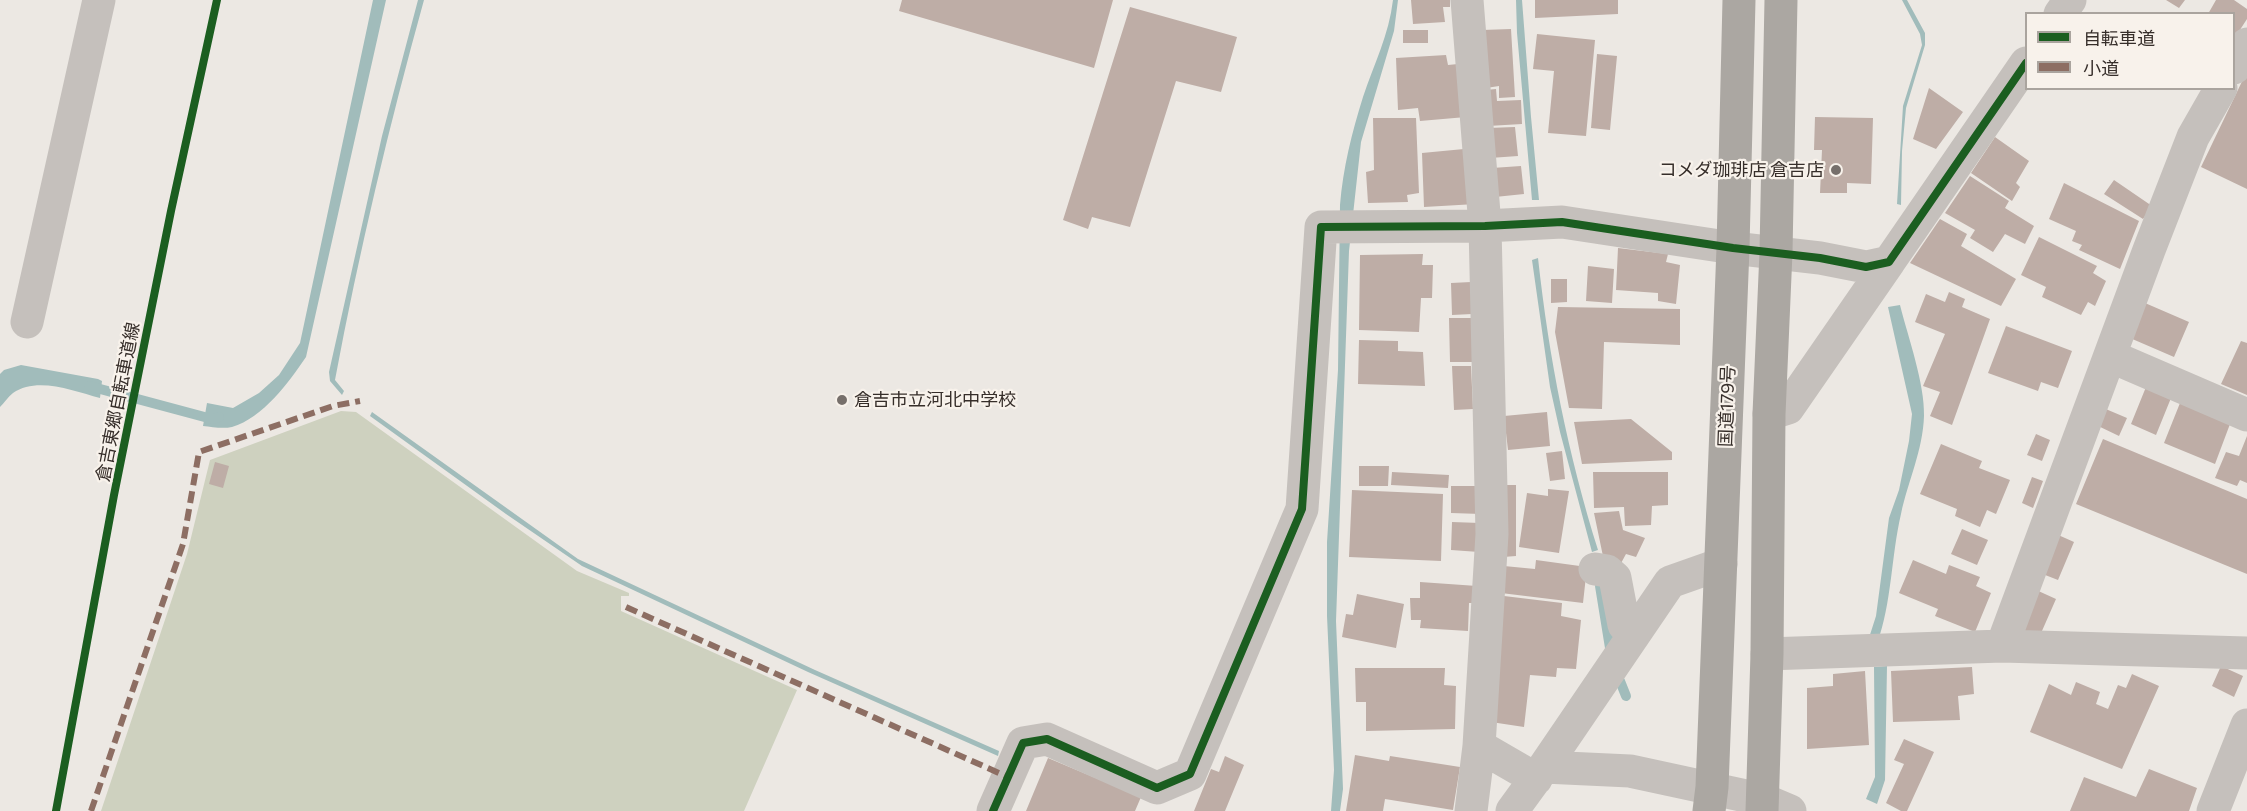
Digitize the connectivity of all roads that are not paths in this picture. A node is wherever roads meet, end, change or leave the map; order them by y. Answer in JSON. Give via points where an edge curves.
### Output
{"nodes":[{"id":1,"x":99,"y":0,"type":"edge"},
{"id":2,"x":1467,"y":0,"type":"edge"},
{"id":3,"x":1739,"y":0,"type":"edge"},
{"id":4,"x":1781,"y":0,"type":"edge"},
{"id":5,"x":2247,"y":44,"type":"edge"},
{"id":6,"x":2025,"y":64,"type":"edge"},
{"id":7,"x":2235,"y":66,"type":"edge"},
{"id":8,"x":2220,"y":90,"type":"edge"},
{"id":9,"x":1485,"y":226,"type":"junction"},
{"id":10,"x":1734,"y":248,"type":"junction"},
{"id":11,"x":1776,"y":252,"type":"junction"},
{"id":12,"x":1889,"y":262,"type":"junction"},
{"id":13,"x":27,"y":322,"type":"dead end"},
{"id":14,"x":2110,"y":356,"type":"junction"},
{"id":15,"x":1769,"y":414,"type":"junction"},
{"id":16,"x":2247,"y":416,"type":"edge"},
{"id":17,"x":1721,"y":564,"type":"junction"},
{"id":18,"x":1595,"y":569,"type":"dead end"},
{"id":19,"x":1634,"y":635,"type":"junction"},
{"id":20,"x":2002,"y":646,"type":"junction"},
{"id":21,"x":2247,"y":653,"type":"edge"},
{"id":22,"x":1767,"y":654,"type":"junction"},
{"id":23,"x":2247,"y":724,"type":"edge"},
{"id":24,"x":1479,"y":746,"type":"junction"},
{"id":25,"x":1540,"y":773,"type":"junction"},
{"id":26,"x":1710,"y":799,"type":"edge"},
{"id":27,"x":1772,"y":807,"type":"edge"},
{"id":28,"x":993,"y":811,"type":"edge"},
{"id":29,"x":1471,"y":811,"type":"edge"},
{"id":30,"x":1512,"y":811,"type":"edge"},
{"id":31,"x":2213,"y":811,"type":"edge"}],
"edges":[{"from":1,"to":13,"type":"street"},
{"from":2,"to":9,"type":"street"},
{"from":3,"to":10,"type":"highway","name":"国道179号"},
{"from":4,"to":11,"type":"highway"},
{"from":5,"to":7,"type":"street"},
{"from":6,"to":12,"type":"street"},
{"from":8,"to":14,"type":"street","via":[[2193,137]]},
{"from":9,"to":10,"type":"street","via":[[1562,222]]},
{"from":9,"to":24,"type":"street","via":[[1492,534]]},
{"from":9,"to":28,"type":"street","via":[[1321,227],[1302,509],[1190,774],[1157,788],[1047,739],[1023,743]]},
{"from":10,"to":11,"type":"street"},
{"from":10,"to":17,"type":"highway","name":"国道179号"},
{"from":11,"to":12,"type":"street","via":[[1866,267]]},
{"from":11,"to":15,"type":"highway"},
{"from":12,"to":15,"type":"street","via":[[1788,408]]},
{"from":14,"to":16,"type":"street"},
{"from":14,"to":20,"type":"street"},
{"from":15,"to":22,"type":"highway"},
{"from":17,"to":19,"type":"street","via":[[1670,582]]},
{"from":17,"to":26,"type":"highway","name":"国道179号"},
{"from":18,"to":19,"type":"street","via":[[1616,578],[1624,625]]},
{"from":19,"to":25,"type":"street"},
{"from":20,"to":21,"type":"street"},
{"from":20,"to":22,"type":"street"},
{"from":22,"to":27,"type":"highway"},
{"from":23,"to":31,"type":"street"},
{"from":24,"to":25,"type":"street"},
{"from":24,"to":29,"type":"street"},
{"from":25,"to":26,"type":"street","via":[[1630,771]]},
{"from":25,"to":30,"type":"street"},
{"from":26,"to":27,"type":"street"}]}
